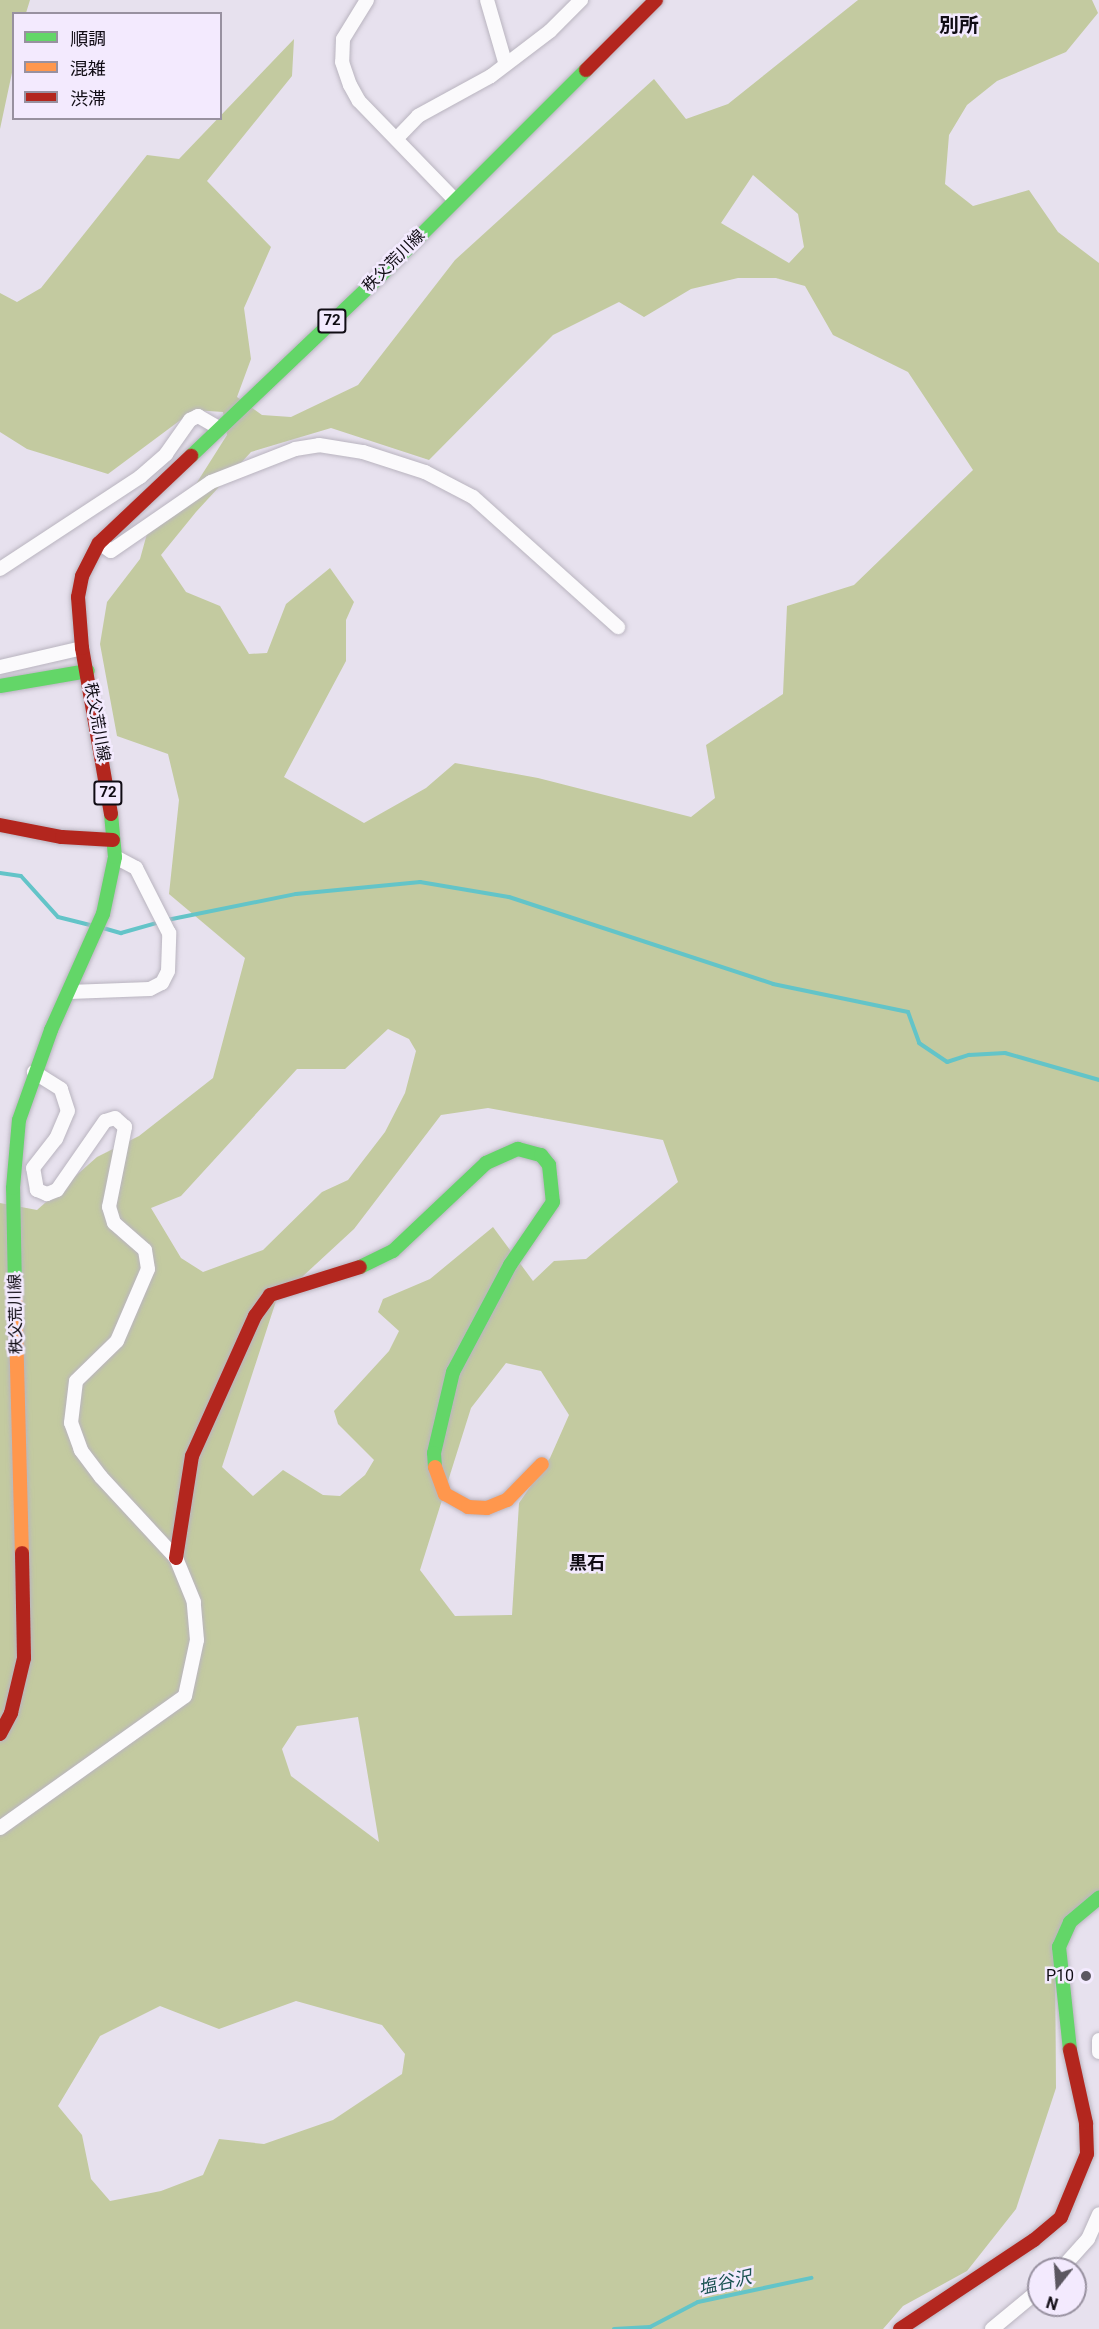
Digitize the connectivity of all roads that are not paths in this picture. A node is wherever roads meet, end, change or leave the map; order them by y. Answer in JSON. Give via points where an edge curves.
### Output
{"nodes":[{"id":1,"x":367,"y":0,"type":"edge"},
{"id":2,"x":487,"y":0,"type":"edge"},
{"id":3,"x":581,"y":0,"type":"edge"},
{"id":4,"x":656,"y":0,"type":"edge"},
{"id":5,"x":505,"y":62,"type":"junction"},
{"id":6,"x":398,"y":137,"type":"junction"},
{"id":7,"x":455,"y":200,"type":"junction"},
{"id":8,"x":219,"y":428,"type":"junction"},
{"id":9,"x":99,"y":543,"type":"junction"},
{"id":10,"x":0,"y":569,"type":"edge"},
{"id":11,"x":618,"y":627,"type":"dead end"},
{"id":12,"x":82,"y":648,"type":"junction"},
{"id":13,"x":0,"y":667,"type":"edge"},
{"id":14,"x":88,"y":671,"type":"junction"},
{"id":15,"x":0,"y":686,"type":"edge"},
{"id":16,"x":0,"y":825,"type":"edge"},
{"id":17,"x":113,"y":840,"type":"junction"},
{"id":18,"x":115,"y":856,"type":"junction"},
{"id":19,"x":69,"y":992,"type":"junction"},
{"id":20,"x":34,"y":1072,"type":"junction"},
{"id":21,"x":542,"y":1464,"type":"dead end"},
{"id":22,"x":176,"y":1558,"type":"junction"},
{"id":23,"x":0,"y":1734,"type":"edge"},
{"id":24,"x":0,"y":1828,"type":"edge"},
{"id":25,"x":1099,"y":1898,"type":"edge"},
{"id":26,"x":1099,"y":2040,"type":"edge"},
{"id":27,"x":1099,"y":2052,"type":"edge"},
{"id":28,"x":1099,"y":2214,"type":"edge"},
{"id":29,"x":1072,"y":2257,"type":"edge"},
{"id":30,"x":1027,"y":2300,"type":"edge"},
{"id":31,"x":900,"y":2329,"type":"edge"},
{"id":32,"x":992,"y":2329,"type":"edge"}],
"edges":[{"from":1,"to":6,"type":"street","via":[[343,39],[342,62],[359,101]]},
{"from":2,"to":5,"type":"street"},
{"from":3,"to":5,"type":"street","via":[[550,31]]},
{"from":4,"to":7,"type":"main road","name":"秩父荒川線","number":"72"},
{"from":5,"to":6,"type":"street","via":[[491,76],[418,116]]},
{"from":6,"to":7,"type":"street"},
{"from":7,"to":8,"type":"main road","name":"秩父荒川線","number":"72"},
{"from":8,"to":9,"type":"main road","name":"秩父荒川線","number":"72"},
{"from":8,"to":10,"type":"street","via":[[198,416],[190,420],[166,454],[140,477]]},
{"from":9,"to":11,"type":"street","via":[[111,551],[211,482],[295,449],[319,445],[352,450],[425,472],[474,497]]},
{"from":9,"to":12,"type":"main road","name":"秩父荒川線","number":"72","via":[[82,576],[78,597]]},
{"from":12,"to":13,"type":"street"},
{"from":12,"to":14,"type":"main road","name":"秩父荒川線","number":"72"},
{"from":14,"to":15,"type":"main road"},
{"from":14,"to":17,"type":"main road","name":"秩父荒川線","number":"72","via":[[106,770]]},
{"from":16,"to":17,"type":"main road","via":[[62,837]]},
{"from":17,"to":18,"type":"main road","name":"秩父荒川線","number":"72"},
{"from":18,"to":19,"type":"main road","name":"秩父荒川線","number":"72","via":[[103,914]]},
{"from":18,"to":19,"type":"street","via":[[136,868],[169,933],[168,971],[162,983],[150,989]]},
{"from":19,"to":20,"type":"main road","name":"秩父荒川線","number":"72"},
{"from":20,"to":22,"type":"street","via":[[61,1089],[68,1111],[56,1139],[33,1168],[37,1190],[47,1194],[57,1190],[105,1121],[115,1118],[125,1127],[109,1207],[114,1223],[145,1250],[148,1269],[117,1341],[76,1381],[70,1423],[81,1450],[101,1477]]},
{"from":20,"to":23,"type":"main road","name":"秩父荒川線","number":"72","via":[[19,1120],[13,1188],[24,1658],[11,1713]]},
{"from":21,"to":22,"type":"main road","via":[[507,1500],[488,1508],[468,1507],[445,1494],[435,1474],[434,1453],[453,1372],[510,1265],[553,1202],[549,1165],[541,1155],[518,1149],[486,1163],[393,1251],[372,1263],[270,1295],[255,1316],[192,1456]]},
{"from":22,"to":24,"type":"street","via":[[194,1602],[197,1640],[185,1696]]},
{"from":25,"to":31,"type":"main road","via":[[1070,1922],[1059,1947],[1067,2035],[1086,2123],[1087,2154],[1073,2192],[1061,2217],[1034,2241]]},
{"from":26,"to":27,"type":"street"},
{"from":28,"to":29,"type":"street","via":[[1088,2239]]},
{"from":30,"to":32,"type":"street"}]}
